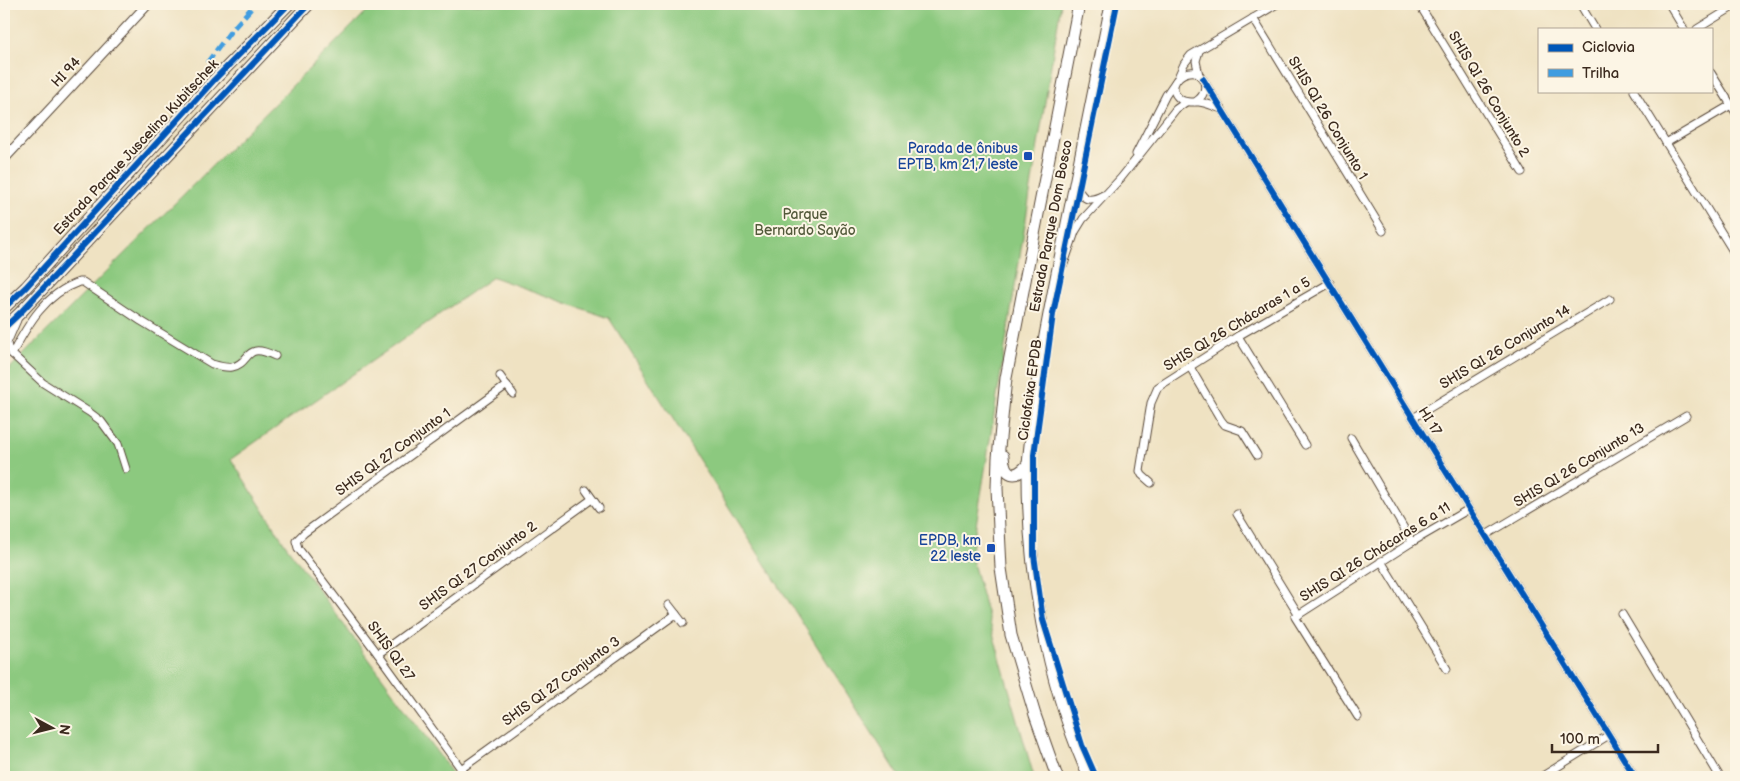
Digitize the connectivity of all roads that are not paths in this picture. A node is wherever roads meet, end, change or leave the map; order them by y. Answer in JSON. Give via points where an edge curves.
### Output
{"nodes":[{"id":1,"x":148,"y":4,"type":"edge"},
{"id":2,"x":289,"y":4,"type":"edge"},
{"id":3,"x":309,"y":4,"type":"edge"},
{"id":4,"x":1079,"y":4,"type":"edge"},
{"id":5,"x":1276,"y":4,"type":"edge"},
{"id":6,"x":1419,"y":4,"type":"edge"},
{"id":7,"x":1580,"y":4,"type":"edge"},
{"id":8,"x":1669,"y":4,"type":"edge"},
{"id":9,"x":1736,"y":5,"type":"edge"},
{"id":10,"x":1111,"y":7,"type":"edge"},
{"id":11,"x":1253,"y":18,"type":"junction"},
{"id":12,"x":1594,"y":28,"type":"edge"},
{"id":13,"x":1683,"y":28,"type":"edge"},
{"id":14,"x":1699,"y":28,"type":"edge"},
{"id":15,"x":1199,"y":51,"type":"junction"},
{"id":16,"x":1712,"y":75,"type":"edge"},
{"id":17,"x":1201,"y":77,"type":"junction"},
{"id":18,"x":1177,"y":79,"type":"junction"},
{"id":19,"x":1635,"y":92,"type":"edge"},
{"id":20,"x":1186,"y":102,"type":"junction"},
{"id":21,"x":1195,"y":102,"type":"junction"},
{"id":22,"x":1731,"y":105,"type":"junction"},
{"id":23,"x":1222,"y":109,"type":"junction"},
{"id":24,"x":1736,"y":113,"type":"edge"},
{"id":25,"x":1666,"y":143,"type":"junction"},
{"id":26,"x":4,"y":159,"type":"edge"},
{"id":27,"x":1132,"y":164,"type":"junction"},
{"id":28,"x":1522,"y":172,"type":"dead end"},
{"id":29,"x":1075,"y":183,"type":"junction"},
{"id":30,"x":1106,"y":194,"type":"junction"},
{"id":31,"x":1382,"y":231,"type":"dead end"},
{"id":32,"x":1736,"y":256,"type":"edge"},
{"id":33,"x":1330,"y":283,"type":"junction"},
{"id":34,"x":1610,"y":298,"type":"dead end"},
{"id":35,"x":1051,"y":302,"type":"junction"},
{"id":36,"x":4,"y":308,"type":"edge"},
{"id":37,"x":20,"y":313,"type":"junction"},
{"id":38,"x":4,"y":328,"type":"edge"},
{"id":39,"x":1238,"y":336,"type":"junction"},
{"id":40,"x":12,"y":354,"type":"junction"},
{"id":41,"x":275,"y":356,"type":"dead end"},
{"id":42,"x":1190,"y":367,"type":"junction"},
{"id":43,"x":500,"y":376,"type":"dead end"},
{"id":44,"x":507,"y":385,"type":"junction"},
{"id":45,"x":514,"y":394,"type":"dead end"},
{"id":46,"x":1686,"y":416,"type":"dead end"},
{"id":47,"x":1413,"y":418,"type":"junction"},
{"id":48,"x":1001,"y":429,"type":"junction"},
{"id":49,"x":1351,"y":438,"type":"dead end"},
{"id":50,"x":1305,"y":445,"type":"dead end"},
{"id":51,"x":1257,"y":455,"type":"dead end"},
{"id":52,"x":1028,"y":464,"type":"junction"},
{"id":53,"x":126,"y":469,"type":"dead end"},
{"id":54,"x":1151,"y":483,"type":"dead end"},
{"id":55,"x":586,"y":490,"type":"dead end"},
{"id":56,"x":592,"y":499,"type":"junction"},
{"id":57,"x":599,"y":508,"type":"dead end"},
{"id":58,"x":1469,"y":509,"type":"junction"},
{"id":59,"x":1237,"y":514,"type":"dead end"},
{"id":60,"x":1486,"y":535,"type":"junction"},
{"id":61,"x":296,"y":540,"type":"joint"},
{"id":62,"x":1412,"y":542,"type":"junction"},
{"id":63,"x":1382,"y":561,"type":"junction"},
{"id":64,"x":670,"y":605,"type":"dead end"},
{"id":65,"x":676,"y":614,"type":"junction"},
{"id":66,"x":1622,"y":614,"type":"dead end"},
{"id":67,"x":1297,"y":616,"type":"junction"},
{"id":68,"x":683,"y":623,"type":"dead end"},
{"id":69,"x":378,"y":654,"type":"junction"},
{"id":70,"x":1447,"y":669,"type":"dead end"},
{"id":71,"x":1358,"y":717,"type":"dead end"},
{"id":72,"x":1609,"y":735,"type":"junction"},
{"id":73,"x":461,"y":768,"type":"junction"},
{"id":74,"x":1719,"y":775,"type":"edge"},
{"id":75,"x":467,"y":777,"type":"edge"},
{"id":76,"x":1057,"y":777,"type":"edge"},
{"id":77,"x":1089,"y":777,"type":"edge"},
{"id":78,"x":1541,"y":777,"type":"edge"},
{"id":79,"x":1634,"y":777,"type":"edge"},
{"id":80,"x":1710,"y":777,"type":"edge"}],
"edges":[{"from":1,"to":26,"type":"street","name":"HI 94"},
{"from":2,"to":36,"type":"main road","name":"Estrada Parque Juscelino Kubitschek","via":[[214,80]]},
{"from":3,"to":37,"type":"main road","name":"Estrada Parque Juscelino Kubitschek"},
{"from":4,"to":48,"type":"main road","name":"Estrada Parque Dom Bosco","via":[[1006,378]]},
{"from":5,"to":11,"type":"street"},
{"from":6,"to":28,"type":"street","name":"SHIS QI 26 Conjunto 2"},
{"from":7,"to":12,"type":"street"},
{"from":8,"to":13,"type":"street"},
{"from":9,"to":14,"type":"street"},
{"from":10,"to":29,"type":"main road","name":"Estrada Parque Dom Bosco"},
{"from":11,"to":15,"type":"street"},
{"from":11,"to":31,"type":"street","name":"SHIS QI 26 Conjunto 1"},
{"from":15,"to":17,"type":"street","via":[[1196,61]]},
{"from":15,"to":18,"type":"street","via":[[1187,59]]},
{"from":16,"to":22,"type":"street"},
{"from":17,"to":18,"type":"street","via":[[1189,72]]},
{"from":17,"to":21,"type":"street","via":[[1204,93]]},
{"from":17,"to":23,"type":"street","name":"HI 17"},
{"from":18,"to":20,"type":"street","via":[[1176,95]]},
{"from":18,"to":27,"type":"street"},
{"from":19,"to":25,"type":"street"},
{"from":20,"to":21,"type":"street"},
{"from":20,"to":27,"type":"street","via":[[1172,114]]},
{"from":21,"to":23,"type":"street"},
{"from":22,"to":24,"type":"street"},
{"from":22,"to":25,"type":"street"},
{"from":23,"to":33,"type":"street","name":"HI 17"},
{"from":25,"to":32,"type":"street"},
{"from":27,"to":30,"type":"street"},
{"from":29,"to":30,"type":"street","via":[[1085,199]]},
{"from":29,"to":35,"type":"main road","name":"Estrada Parque Dom Bosco"},
{"from":30,"to":35,"type":"street","via":[[1074,232]]},
{"from":33,"to":39,"type":"street","name":"SHIS QI 26 Chácaras 1 a 5"},
{"from":33,"to":47,"type":"street","name":"HI 17"},
{"from":34,"to":47,"type":"street","name":"SHIS QI 26 Conjunto 14"},
{"from":35,"to":52,"type":"main road","name":"Estrada Parque Dom Bosco","via":[[1036,386]]},
{"from":37,"to":38,"type":"main road","name":"Estrada Parque Juscelino Kubitschek"},
{"from":37,"to":40,"type":"street","via":[[7,343]]},
{"from":39,"to":42,"type":"street","name":"SHIS QI 26 Chácaras 1 a 5"},
{"from":39,"to":50,"type":"street"},
{"from":40,"to":41,"type":"street","via":[[40,308],[48,300],[83,282],[212,364],[233,367],[256,351]]},
{"from":40,"to":53,"type":"street","via":[[43,383],[100,421],[118,444]]},
{"from":42,"to":51,"type":"street","via":[[1221,420],[1225,425],[1242,431]]},
{"from":42,"to":54,"type":"street","name":"SHIS QI 26 Chácaras 1 a 5","via":[[1158,387],[1151,403],[1140,471]]},
{"from":43,"to":44,"type":"street"},
{"from":44,"to":45,"type":"street"},
{"from":44,"to":61,"type":"street","name":"SHIS QI 27 Conjunto 1"},
{"from":46,"to":60,"type":"street","name":"SHIS QI 26 Conjunto 13"},
{"from":47,"to":58,"type":"street","name":"HI 17"},
{"from":48,"to":52,"type":"main road","via":[[1008,473],[1020,473]]},
{"from":48,"to":76,"type":"main road","name":"Estrada Parque Dom Bosco","via":[[997,488],[1001,568],[1011,635]]},
{"from":49,"to":62,"type":"street"},
{"from":52,"to":77,"type":"main road","name":"Estrada Parque Dom Bosco","via":[[1036,592],[1062,703]]},
{"from":55,"to":56,"type":"street"},
{"from":56,"to":57,"type":"street"},
{"from":56,"to":69,"type":"street","name":"SHIS QI 27 Conjunto 2"},
{"from":58,"to":60,"type":"street","name":"HI 17"},
{"from":58,"to":62,"type":"street","name":"SHIS QI 26 Chácaras 6 a 11"},
{"from":59,"to":67,"type":"street"},
{"from":60,"to":72,"type":"street","name":"HI 17"},
{"from":61,"to":69,"type":"street","name":"SHIS QI 27","via":[[298,548]]},
{"from":62,"to":63,"type":"street","name":"SHIS QI 26 Chácaras 6 a 11"},
{"from":63,"to":67,"type":"street","name":"SHIS QI 26 Chácaras 6 a 11"},
{"from":63,"to":70,"type":"street"},
{"from":64,"to":65,"type":"street"},
{"from":65,"to":68,"type":"street"},
{"from":65,"to":73,"type":"street","name":"SHIS QI 27 Conjunto 3"},
{"from":66,"to":74,"type":"street"},
{"from":67,"to":71,"type":"street"},
{"from":69,"to":73,"type":"street","name":"SHIS QI 27"},
{"from":72,"to":78,"type":"street"},
{"from":72,"to":79,"type":"street","name":"HI 17"},
{"from":73,"to":75,"type":"street","name":"SHIS QI 27"},
{"from":74,"to":80,"type":"street"}]}
